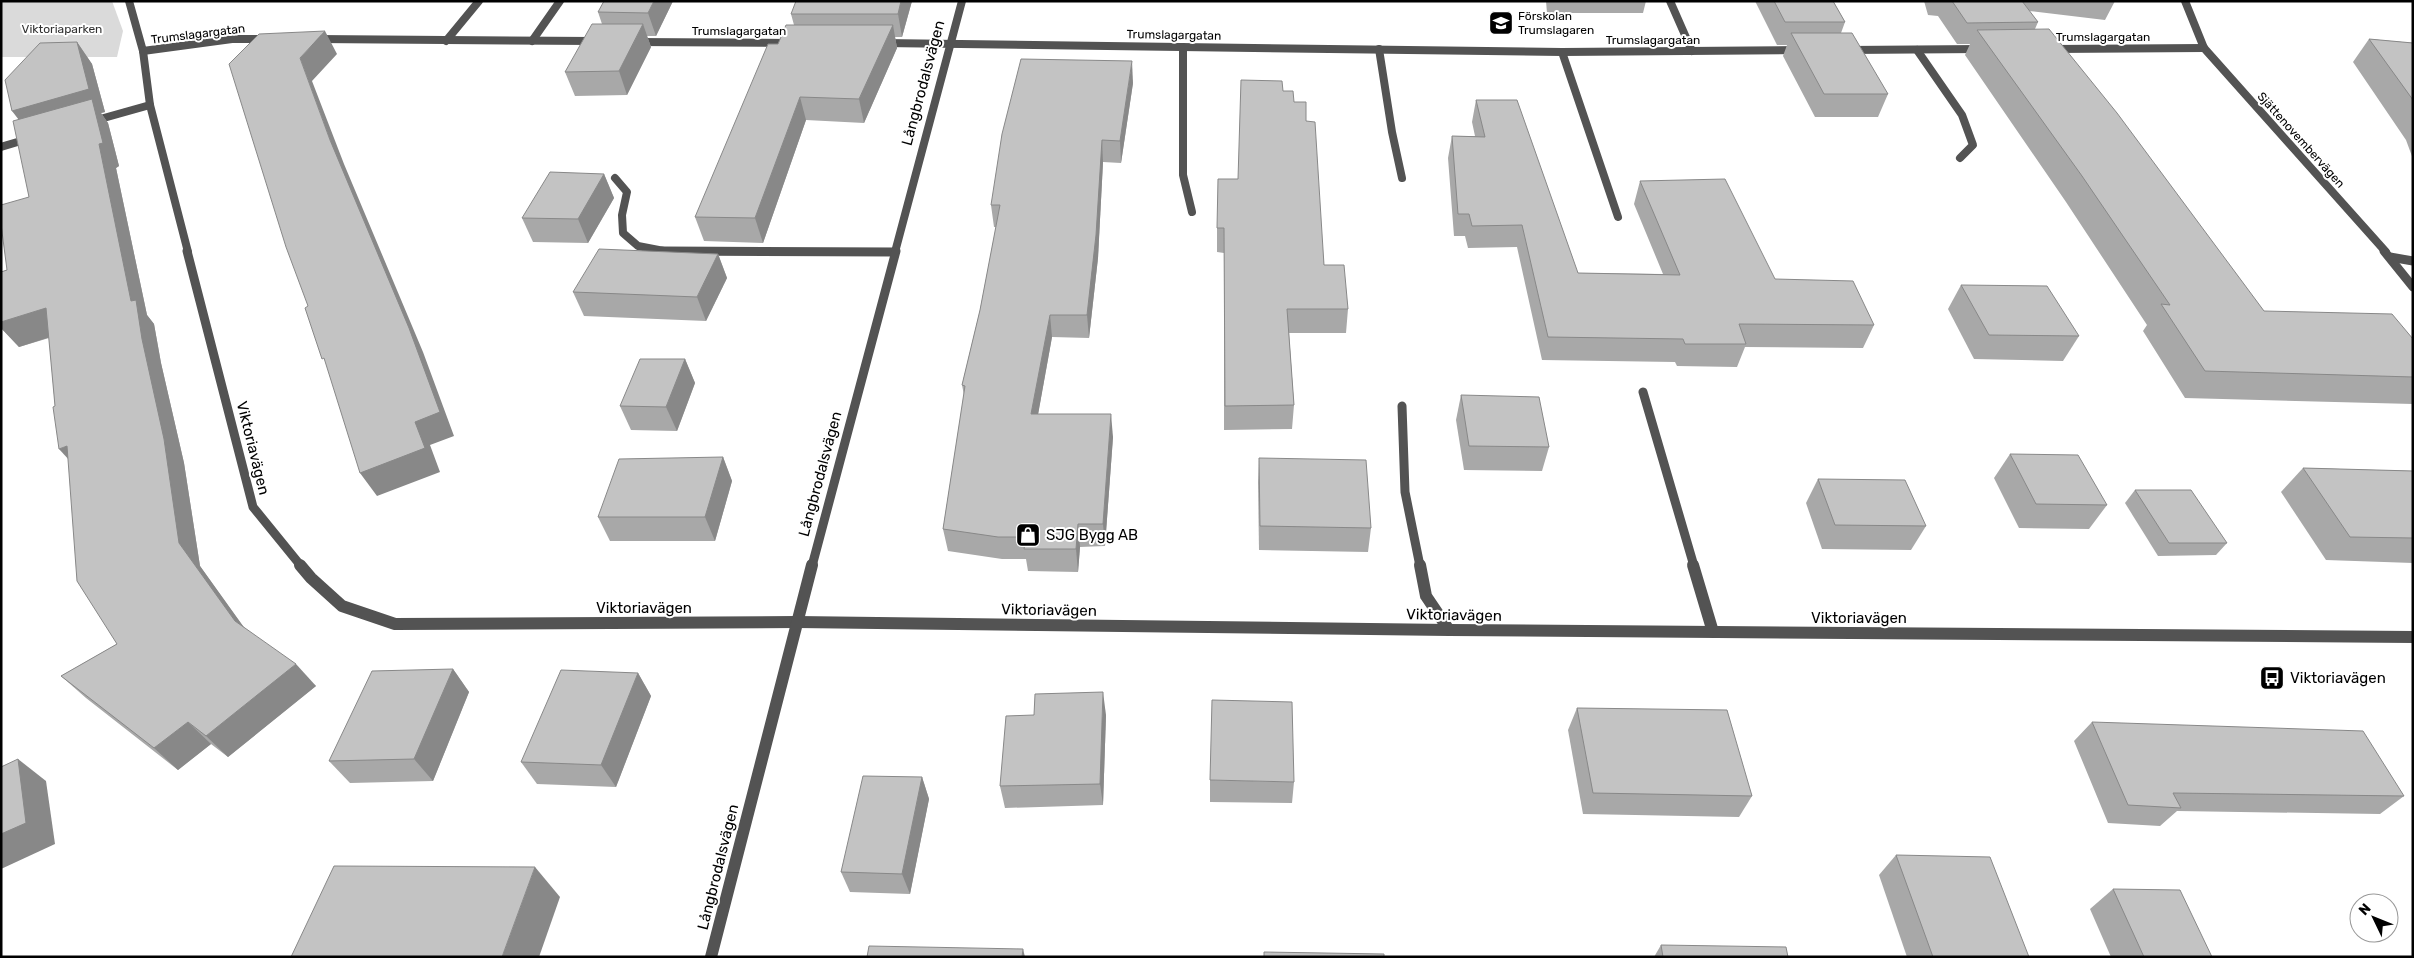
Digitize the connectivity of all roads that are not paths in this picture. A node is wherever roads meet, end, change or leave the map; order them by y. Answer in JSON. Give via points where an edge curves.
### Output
{"nodes":[{"id":1,"x":129,"y":1,"type":"edge"},
{"id":2,"x":479,"y":1,"type":"edge"},
{"id":3,"x":560,"y":1,"type":"edge"},
{"id":4,"x":962,"y":1,"type":"edge"},
{"id":5,"x":1670,"y":1,"type":"edge"},
{"id":6,"x":2185,"y":1,"type":"edge"},
{"id":7,"x":271,"y":39,"type":"edge"},
{"id":8,"x":310,"y":39,"type":"edge"},
{"id":9,"x":446,"y":41,"type":"junction"},
{"id":10,"x":532,"y":41,"type":"junction"},
{"id":11,"x":601,"y":41,"type":"edge"},
{"id":12,"x":631,"y":42,"type":"edge"},
{"id":13,"x":800,"y":42,"type":"edge"},
{"id":14,"x":870,"y":43,"type":"edge"},
{"id":15,"x":950,"y":44,"type":"junction"},
{"id":16,"x":1183,"y":46,"type":"junction"},
{"id":17,"x":2204,"y":48,"type":"junction"},
{"id":18,"x":1379,"y":49,"type":"junction"},
{"id":19,"x":1986,"y":49,"type":"edge"},
{"id":20,"x":2046,"y":49,"type":"edge"},
{"id":21,"x":1809,"y":50,"type":"edge"},
{"id":22,"x":1838,"y":50,"type":"edge"},
{"id":23,"x":1917,"y":50,"type":"junction"},
{"id":24,"x":143,"y":51,"type":"junction"},
{"id":25,"x":1692,"y":51,"type":"junction"},
{"id":26,"x":1562,"y":52,"type":"junction"},
{"id":27,"x":150,"y":105,"type":"junction"},
{"id":28,"x":85,"y":123,"type":"edge"},
{"id":29,"x":38,"y":136,"type":"edge"},
{"id":30,"x":1,"y":147,"type":"edge"},
{"id":31,"x":1960,"y":158,"type":"dead end"},
{"id":32,"x":615,"y":178,"type":"dead end"},
{"id":33,"x":1402,"y":178,"type":"dead end"},
{"id":34,"x":1192,"y":212,"type":"dead end"},
{"id":35,"x":1618,"y":217,"type":"dead end"},
{"id":36,"x":896,"y":252,"type":"junction"},
{"id":37,"x":2390,"y":257,"type":"junction"},
{"id":38,"x":2413,"y":262,"type":"edge"},
{"id":39,"x":2413,"y":287,"type":"edge"},
{"id":40,"x":1643,"y":392,"type":"dead end"},
{"id":41,"x":1402,"y":406,"type":"dead end"},
{"id":42,"x":797,"y":622,"type":"junction"},
{"id":43,"x":1449,"y":630,"type":"junction"},
{"id":44,"x":1713,"y":632,"type":"junction"},
{"id":45,"x":2413,"y":637,"type":"edge"},
{"id":46,"x":712,"y":957,"type":"edge"}],
"edges":[{"from":1,"to":24,"type":"street","name":"Viktoriavägen"},
{"from":2,"to":9,"type":"street"},
{"from":3,"to":10,"type":"street"},
{"from":4,"to":15,"type":"street","name":"Långbrodalsvägen"},
{"from":5,"to":25,"type":"street"},
{"from":6,"to":17,"type":"street","name":"Sjättenovembervägen"},
{"from":7,"to":24,"type":"street","name":"Trumslagargatan","via":[[232,39]]},
{"from":8,"to":9,"type":"street"},
{"from":9,"to":10,"type":"street"},
{"from":10,"to":11,"type":"street"},
{"from":12,"to":13,"type":"street","name":"Trumslagargatan"},
{"from":14,"to":15,"type":"street","name":"Trumslagargatan"},
{"from":15,"to":16,"type":"street","name":"Trumslagargatan"},
{"from":15,"to":36,"type":"street","name":"Långbrodalsvägen"},
{"from":16,"to":18,"type":"street","name":"Trumslagargatan"},
{"from":16,"to":34,"type":"street","via":[[1183,175]]},
{"from":17,"to":20,"type":"street","name":"Trumslagargatan"},
{"from":17,"to":37,"type":"street","name":"Sjättenovembervägen"},
{"from":18,"to":26,"type":"street","name":"Trumslagargatan"},
{"from":18,"to":33,"type":"street"},
{"from":19,"to":23,"type":"street"},
{"from":21,"to":25,"type":"street","name":"Trumslagargatan"},
{"from":22,"to":23,"type":"street"},
{"from":23,"to":31,"type":"street","via":[[1962,115],[1974,145]]},
{"from":24,"to":27,"type":"street","name":"Viktoriavägen"},
{"from":25,"to":26,"type":"street","name":"Trumslagargatan"},
{"from":26,"to":35,"type":"street"},
{"from":27,"to":28,"type":"street"},
{"from":27,"to":42,"type":"street","name":"Viktoriavägen","via":[[253,506],[311,578],[342,606],[395,624]]},
{"from":29,"to":30,"type":"street"},
{"from":32,"to":36,"type":"street","via":[[627,192],[622,233],[638,246],[669,252]]},
{"from":36,"to":42,"type":"street","name":"Långbrodalsvägen"},
{"from":37,"to":38,"type":"street"},
{"from":37,"to":39,"type":"street","name":"Sjättenovembervägen"},
{"from":40,"to":44,"type":"street"},
{"from":41,"to":43,"type":"street","via":[[1405,492],[1424,587],[1426,596]]},
{"from":42,"to":43,"type":"street","name":"Viktoriavägen"},
{"from":42,"to":46,"type":"street","name":"Långbrodalsvägen"},
{"from":43,"to":44,"type":"street","name":"Viktoriavägen"},
{"from":44,"to":45,"type":"street","name":"Viktoriavägen"}]}
